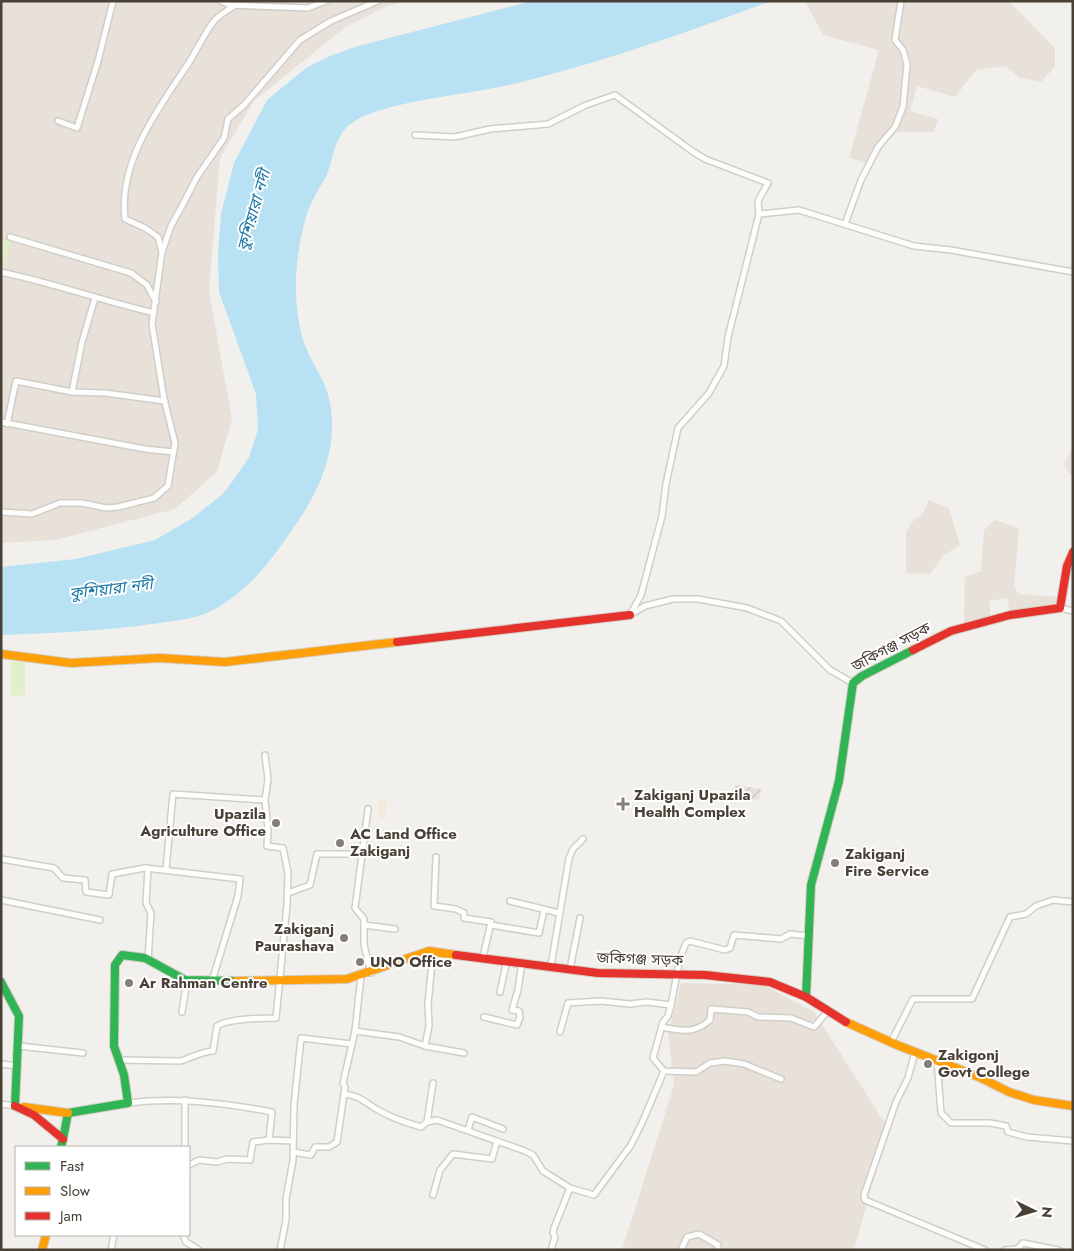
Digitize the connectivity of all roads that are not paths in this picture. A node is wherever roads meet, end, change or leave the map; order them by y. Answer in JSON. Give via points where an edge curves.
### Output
{"nodes":[{"id":1,"x":112,"y":1,"type":"edge"},
{"id":2,"x":221,"y":1,"type":"edge"},
{"id":3,"x":326,"y":1,"type":"edge"},
{"id":4,"x":378,"y":1,"type":"edge"},
{"id":5,"x":901,"y":1,"type":"edge"},
{"id":6,"x":235,"y":5,"type":"junction"},
{"id":7,"x":58,"y":121,"type":"dead end"},
{"id":8,"x":415,"y":135,"type":"dead end"},
{"id":9,"x":759,"y":214,"type":"junction"},
{"id":10,"x":845,"y":224,"type":"junction"},
{"id":11,"x":10,"y":237,"type":"dead end"},
{"id":12,"x":162,"y":252,"type":"junction"},
{"id":13,"x":1,"y":272,"type":"edge"},
{"id":14,"x":1073,"y":272,"type":"edge"},
{"id":15,"x":95,"y":298,"type":"junction"},
{"id":16,"x":156,"y":302,"type":"junction"},
{"id":17,"x":154,"y":314,"type":"junction"},
{"id":18,"x":72,"y":392,"type":"junction"},
{"id":19,"x":165,"y":401,"type":"junction"},
{"id":20,"x":4,"y":423,"type":"edge"},
{"id":21,"x":173,"y":452,"type":"junction"},
{"id":22,"x":1,"y":512,"type":"edge"},
{"id":23,"x":1073,"y":552,"type":"edge"},
{"id":24,"x":1060,"y":608,"type":"junction"},
{"id":25,"x":1073,"y":611,"type":"edge"},
{"id":26,"x":630,"y":615,"type":"junction"},
{"id":27,"x":1,"y":654,"type":"edge"},
{"id":28,"x":853,"y":683,"type":"junction"},
{"id":29,"x":265,"y":755,"type":"dead end"},
{"id":30,"x":265,"y":800,"type":"junction"},
{"id":31,"x":368,"y":809,"type":"dead end"},
{"id":32,"x":582,"y":839,"type":"dead end"},
{"id":33,"x":362,"y":854,"type":"junction"},
{"id":34,"x":436,"y":857,"type":"dead end"},
{"id":35,"x":1,"y":859,"type":"edge"},
{"id":36,"x":148,"y":868,"type":"junction"},
{"id":37,"x":166,"y":869,"type":"junction"},
{"id":38,"x":288,"y":893,"type":"junction"},
{"id":39,"x":1,"y":900,"type":"edge"},
{"id":40,"x":510,"y":901,"type":"dead end"},
{"id":41,"x":1073,"y":902,"type":"edge"},
{"id":42,"x":544,"y":910,"type":"junction"},
{"id":43,"x":559,"y":913,"type":"junction"},
{"id":44,"x":580,"y":918,"type":"dead end"},
{"id":45,"x":100,"y":920,"type":"dead end"},
{"id":46,"x":364,"y":925,"type":"junction"},
{"id":47,"x":491,"y":925,"type":"junction"},
{"id":48,"x":395,"y":929,"type":"dead end"},
{"id":49,"x":809,"y":936,"type":"junction"},
{"id":50,"x":433,"y":952,"type":"junction"},
{"id":51,"x":482,"y":957,"type":"junction"},
{"id":52,"x":148,"y":960,"type":"junction"},
{"id":53,"x":507,"y":960,"type":"junction"},
{"id":54,"x":522,"y":962,"type":"junction"},
{"id":55,"x":551,"y":966,"type":"junction"},
{"id":56,"x":570,"y":969,"type":"junction"},
{"id":57,"x":371,"y":973,"type":"junction"},
{"id":58,"x":677,"y":974,"type":"junction"},
{"id":59,"x":361,"y":976,"type":"junction"},
{"id":60,"x":187,"y":980,"type":"junction"},
{"id":61,"x":280,"y":980,"type":"junction"},
{"id":62,"x":212,"y":981,"type":"junction"},
{"id":63,"x":1,"y":982,"type":"edge"},
{"id":64,"x":500,"y":992,"type":"dead end"},
{"id":65,"x":806,"y":998,"type":"junction"},
{"id":66,"x":671,"y":1005,"type":"junction"},
{"id":67,"x":828,"y":1011,"type":"junction"},
{"id":68,"x":182,"y":1012,"type":"dead end"},
{"id":69,"x":484,"y":1016,"type":"dead end"},
{"id":70,"x":662,"y":1027,"type":"junction"},
{"id":71,"x":355,"y":1031,"type":"junction"},
{"id":72,"x":560,"y":1032,"type":"dead end"},
{"id":73,"x":891,"y":1042,"type":"junction"},
{"id":74,"x":352,"y":1044,"type":"junction"},
{"id":75,"x":19,"y":1046,"type":"junction"},
{"id":76,"x":425,"y":1046,"type":"junction"},
{"id":77,"x":83,"y":1052,"type":"dead end"},
{"id":78,"x":915,"y":1052,"type":"junction"},
{"id":79,"x":464,"y":1053,"type":"dead end"},
{"id":80,"x":119,"y":1060,"type":"junction"},
{"id":81,"x":937,"y":1060,"type":"junction"},
{"id":82,"x":1,"y":1064,"type":"edge"},
{"id":83,"x":18,"y":1066,"type":"junction"},
{"id":84,"x":664,"y":1071,"type":"junction"},
{"id":85,"x":780,"y":1079,"type":"dead end"},
{"id":86,"x":434,"y":1084,"type":"dead end"},
{"id":87,"x":344,"y":1094,"type":"junction"},
{"id":88,"x":186,"y":1100,"type":"junction"},
{"id":89,"x":128,"y":1103,"type":"junction"},
{"id":90,"x":1,"y":1104,"type":"edge"},
{"id":91,"x":14,"y":1106,"type":"junction"},
{"id":92,"x":1073,"y":1106,"type":"edge"},
{"id":93,"x":68,"y":1113,"type":"junction"},
{"id":94,"x":427,"y":1122,"type":"junction"},
{"id":95,"x":503,"y":1128,"type":"dead end"},
{"id":96,"x":468,"y":1130,"type":"junction"},
{"id":97,"x":63,"y":1139,"type":"junction"},
{"id":98,"x":269,"y":1140,"type":"junction"},
{"id":99,"x":294,"y":1141,"type":"junction"},
{"id":100,"x":497,"y":1141,"type":"junction"},
{"id":101,"x":1073,"y":1141,"type":"edge"},
{"id":102,"x":61,"y":1146,"type":"edge"},
{"id":103,"x":185,"y":1146,"type":"edge"},
{"id":104,"x":293,"y":1152,"type":"junction"},
{"id":105,"x":190,"y":1164,"type":"edge"},
{"id":106,"x":570,"y":1188,"type":"junction"},
{"id":107,"x":433,"y":1194,"type":"dead end"},
{"id":108,"x":46,"y":1236,"type":"edge"},
{"id":109,"x":114,"y":1236,"type":"edge"},
{"id":110,"x":183,"y":1236,"type":"edge"},
{"id":111,"x":42,"y":1250,"type":"edge"},
{"id":112,"x":111,"y":1250,"type":"edge"},
{"id":113,"x":199,"y":1250,"type":"edge"},
{"id":114,"x":280,"y":1250,"type":"edge"},
{"id":115,"x":551,"y":1250,"type":"edge"},
{"id":116,"x":681,"y":1250,"type":"edge"},
{"id":117,"x":718,"y":1250,"type":"edge"},
{"id":118,"x":985,"y":1250,"type":"edge"},
{"id":119,"x":1005,"y":1250,"type":"edge"},
{"id":120,"x":1058,"y":1250,"type":"edge"}],
"edges":[{"from":1,"to":7,"type":"street","via":[[77,128]]},
{"from":2,"to":6,"type":"street"},
{"from":3,"to":6,"type":"street","via":[[308,8]]},
{"from":4,"to":12,"type":"street","via":[[331,21],[300,40],[228,120],[224,138],[186,197]]},
{"from":5,"to":10,"type":"street","via":[[895,40],[903,50],[907,64],[902,107],[895,127],[878,147],[861,180]]},
{"from":6,"to":12,"type":"street","via":[[214,20],[146,129],[134,155],[123,201],[125,219],[158,237]]},
{"from":8,"to":9,"type":"street","via":[[455,137],[490,129],[548,124],[615,95],[705,159],[768,183],[758,201]]},
{"from":9,"to":10,"type":"street","via":[[799,210]]},
{"from":9,"to":26,"type":"street","via":[[728,337],[724,366],[709,393],[678,428],[662,516],[641,594]]},
{"from":10,"to":14,"type":"street","via":[[914,246]]},
{"from":11,"to":16,"type":"street","via":[[131,273],[147,286]]},
{"from":12,"to":16,"type":"street"},
{"from":13,"to":15,"type":"street","via":[[42,280]]},
{"from":15,"to":17,"type":"street"},
{"from":15,"to":18,"type":"street"},
{"from":16,"to":17,"type":"street"},
{"from":17,"to":19,"type":"street","via":[[152,324]]},
{"from":18,"to":19,"type":"street","via":[[99,392]]},
{"from":18,"to":20,"type":"street","via":[[16,381]]},
{"from":19,"to":21,"type":"street","via":[[175,443]]},
{"from":20,"to":21,"type":"street"},
{"from":21,"to":22,"type":"street","via":[[168,486],[154,498],[118,507],[60,503],[32,514]]},
{"from":23,"to":24,"type":"main road","via":[[1067,566]]},
{"from":24,"to":25,"type":"street"},
{"from":24,"to":28,"type":"main road","name":"জকিগঞ্জ সড়ক","via":[[1010,615],[951,631]]},
{"from":26,"to":27,"type":"main road","via":[[225,662],[159,658],[71,663]]},
{"from":26,"to":28,"type":"street","via":[[645,606],[673,599],[722,602],[754,610],[781,621],[830,670]]},
{"from":28,"to":49,"type":"main road","name":"জকিগঞ্জ সড়ক","via":[[839,780],[811,885]]},
{"from":29,"to":30,"type":"street","via":[[268,779]]},
{"from":30,"to":37,"type":"street","via":[[173,794]]},
{"from":30,"to":38,"type":"street","via":[[267,846],[283,848]]},
{"from":31,"to":33,"type":"street"},
{"from":32,"to":43,"type":"street","via":[[569,858]]},
{"from":33,"to":38,"type":"street","via":[[317,854],[310,884]]},
{"from":33,"to":46,"type":"street","via":[[355,908],[364,919]]},
{"from":34,"to":47,"type":"street","via":[[434,906],[456,909],[464,913],[464,918],[491,922]]},
{"from":35,"to":36,"type":"street","via":[[54,868],[63,878],[85,880],[86,892],[109,895],[112,874]]},
{"from":36,"to":37,"type":"street"},
{"from":36,"to":52,"type":"street","via":[[146,903],[151,914]]},
{"from":37,"to":62,"type":"street","via":[[240,879],[238,896]]},
{"from":38,"to":61,"type":"street"},
{"from":39,"to":45,"type":"street"},
{"from":40,"to":42,"type":"street"},
{"from":41,"to":73,"type":"street","via":[[1054,900],[1036,906],[1026,914],[1010,916],[972,999],[913,999]]},
{"from":42,"to":43,"type":"street"},
{"from":42,"to":47,"type":"street","via":[[539,933]]},
{"from":43,"to":55,"type":"street"},
{"from":44,"to":56,"type":"street"},
{"from":46,"to":48,"type":"street"},
{"from":46,"to":57,"type":"street","via":[[364,945]]},
{"from":47,"to":51,"type":"street"},
{"from":49,"to":58,"type":"street","via":[[790,934],[781,939],[734,935],[730,948],[725,950],[690,941],[686,943]]},
{"from":49,"to":65,"type":"main road","name":"জকিগঞ্জ সড়ক"},
{"from":50,"to":51,"type":"main road","name":"জকিগঞ্জ সড়ক"},
{"from":50,"to":57,"type":"main road","name":"জকিগঞ্জ সড়ক"},
{"from":50,"to":76,"type":"street"},
{"from":51,"to":53,"type":"main road","name":"জকিগঞ্জ সড়ক"},
{"from":52,"to":60,"type":"main road","name":"জকিগঞ্জ সড়ক"},
{"from":52,"to":80,"type":"main road","name":"জকিগঞ্জ সড়ক","via":[[131,953],[122,955],[115,965],[114,1046]]},
{"from":53,"to":54,"type":"main road","name":"জকিগঞ্জ সড়ক"},
{"from":53,"to":64,"type":"street"},
{"from":54,"to":55,"type":"main road","name":"জকিগঞ্জ সড়ক"},
{"from":54,"to":69,"type":"street","via":[[512,1010],[519,1011],[517,1024]]},
{"from":55,"to":56,"type":"main road","name":"জকিগঞ্জ সড়ক"},
{"from":56,"to":58,"type":"main road","name":"জকিগঞ্জ সড়ক","via":[[598,973]]},
{"from":57,"to":59,"type":"main road","name":"জকিগঞ্জ সড়ক"},
{"from":58,"to":65,"type":"main road","name":"জকিগঞ্জ সড়ক","via":[[770,982]]},
{"from":58,"to":66,"type":"street"},
{"from":59,"to":61,"type":"main road","name":"জকিগঞ্জ সড়ক"},
{"from":59,"to":71,"type":"street"},
{"from":60,"to":62,"type":"main road","name":"জকিগঞ্জ সড়ক"},
{"from":60,"to":68,"type":"street"},
{"from":61,"to":62,"type":"main road","name":"জকিগঞ্জ সড়ক"},
{"from":61,"to":80,"type":"street","via":[[276,1018],[223,1022],[217,1026],[213,1051],[200,1052],[181,1060]]},
{"from":63,"to":75,"type":"main road","via":[[19,1016]]},
{"from":65,"to":67,"type":"main road"},
{"from":66,"to":70,"type":"street"},
{"from":66,"to":72,"type":"street","via":[[568,1002]]},
{"from":67,"to":70,"type":"street","via":[[814,1027],[791,1018],[758,1017],[748,1012],[711,1008],[710,1020],[702,1028],[687,1032]]},
{"from":67,"to":73,"type":"main road"},
{"from":70,"to":84,"type":"street","via":[[653,1058]]},
{"from":71,"to":74,"type":"street"},
{"from":71,"to":76,"type":"street","via":[[399,1037]]},
{"from":73,"to":78,"type":"main road"},
{"from":74,"to":87,"type":"street","via":[[343,1083]]},
{"from":74,"to":99,"type":"street","via":[[301,1038]]},
{"from":75,"to":77,"type":"street"},
{"from":75,"to":83,"type":"main road"},
{"from":76,"to":79,"type":"street"},
{"from":78,"to":81,"type":"main road"},
{"from":78,"to":118,"type":"street","via":[[864,1195],[865,1200]]},
{"from":80,"to":89,"type":"main road","name":"জকিগঞ্জ সড়ক"},
{"from":81,"to":92,"type":"main road","via":[[1009,1092]]},
{"from":81,"to":101,"type":"street","via":[[941,1114],[951,1123],[990,1123],[1006,1126],[1008,1132],[1027,1137]]},
{"from":82,"to":83,"type":"street"},
{"from":83,"to":91,"type":"main road"},
{"from":84,"to":85,"type":"street","via":[[696,1072],[710,1064],[725,1061],[744,1064]]},
{"from":84,"to":106,"type":"street","via":[[630,1145],[594,1195]]},
{"from":86,"to":94,"type":"street"},
{"from":87,"to":94,"type":"street","via":[[363,1098],[377,1110],[409,1124],[421,1127]]},
{"from":87,"to":104,"type":"street","via":[[337,1142],[329,1147],[315,1148],[311,1154]]},
{"from":88,"to":89,"type":"street"},
{"from":88,"to":98,"type":"street","via":[[272,1112]]},
{"from":88,"to":103,"type":"street"},
{"from":89,"to":93,"type":"main road"},
{"from":90,"to":91,"type":"street"},
{"from":91,"to":93,"type":"main road"},
{"from":91,"to":97,"type":"main road","via":[[34,1115]]},
{"from":93,"to":97,"type":"main road"},
{"from":94,"to":96,"type":"street","via":[[437,1120]]},
{"from":95,"to":96,"type":"street","via":[[472,1117]]},
{"from":96,"to":100,"type":"street"},
{"from":97,"to":102,"type":"main road"},
{"from":98,"to":99,"type":"street"},
{"from":98,"to":105,"type":"street","via":[[253,1142],[250,1160],[199,1160]]},
{"from":99,"to":104,"type":"street"},
{"from":100,"to":106,"type":"street","via":[[533,1155],[543,1171]]},
{"from":100,"to":107,"type":"street","via":[[492,1159],[453,1154],[440,1170]]},
{"from":104,"to":114,"type":"street"},
{"from":106,"to":115,"type":"street","via":[[554,1228]]},
{"from":108,"to":111,"type":"main road"},
{"from":109,"to":112,"type":"street"},
{"from":110,"to":113,"type":"street"},
{"from":116,"to":117,"type":"street","via":[[687,1238],[699,1234],[718,1245]]},
{"from":119,"to":120,"type":"street","via":[[1023,1243]]}]}
